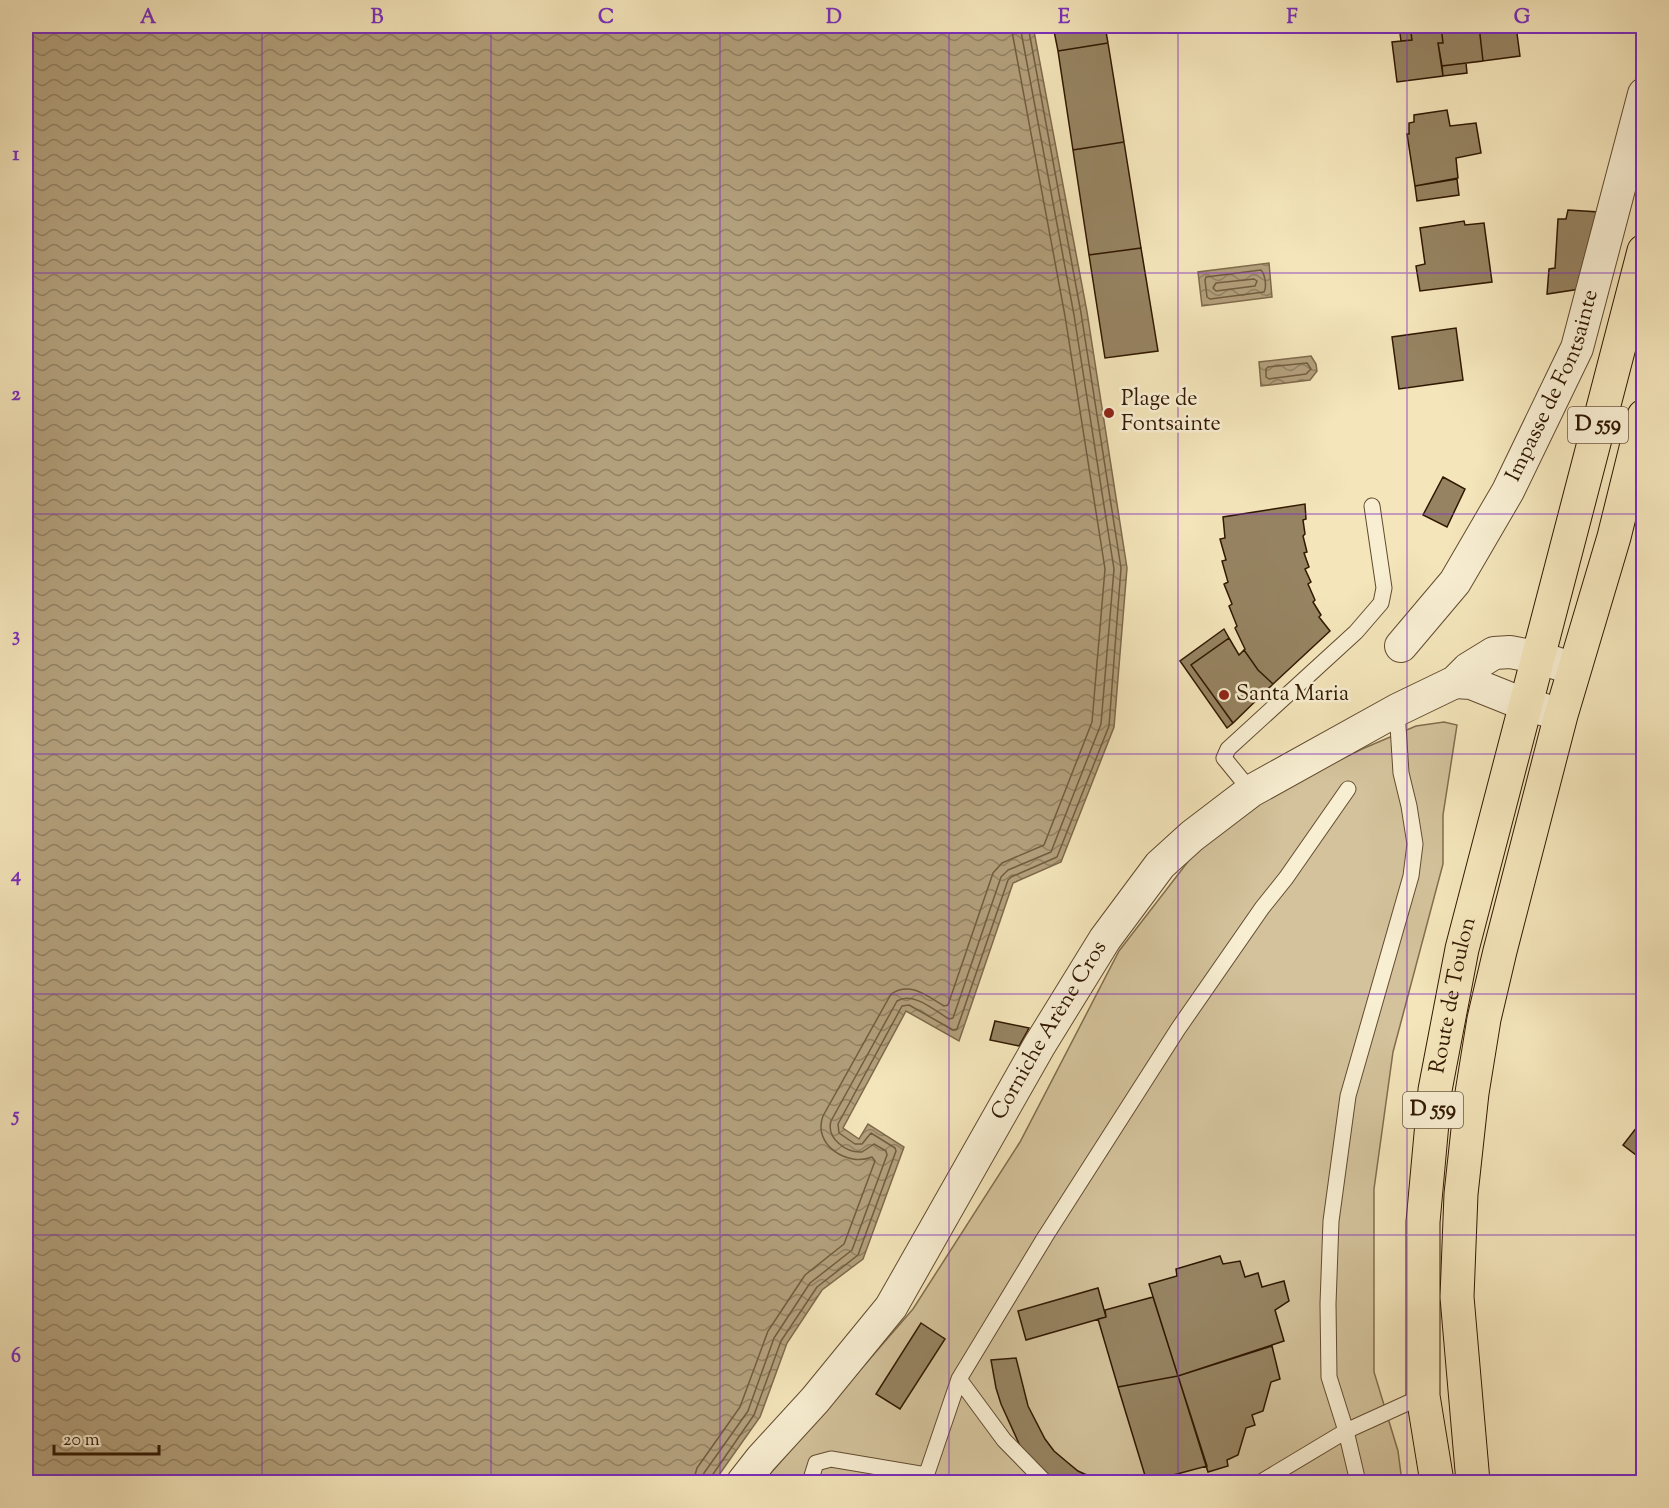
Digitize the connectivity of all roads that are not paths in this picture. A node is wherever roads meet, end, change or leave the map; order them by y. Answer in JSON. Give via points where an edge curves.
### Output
{"nodes":[{"id":1,"x":1644,"y":94,"type":"edge"},
{"id":2,"x":1644,"y":251,"type":"edge"},
{"id":3,"x":1644,"y":416,"type":"edge"},
{"id":4,"x":1372,"y":506,"type":"dead end"},
{"id":5,"x":1401,"y":646,"type":"dead end"},
{"id":6,"x":1537,"y":657,"type":"junction"},
{"id":7,"x":1574,"y":669,"type":"junction"},
{"id":8,"x":1455,"y":682,"type":"junction"},
{"id":9,"x":1525,"y":704,"type":"junction"},
{"id":10,"x":1397,"y":710,"type":"junction"},
{"id":11,"x":1561,"y":715,"type":"junction"},
{"id":12,"x":1348,"y":789,"type":"dead end"},
{"id":13,"x":1251,"y":791,"type":"junction"},
{"id":14,"x":959,"y":1379,"type":"junction"},
{"id":15,"x":1423,"y":1396,"type":"junction"},
{"id":16,"x":1346,"y":1431,"type":"junction"},
{"id":17,"x":925,"y":1478,"type":"edge"},
{"id":18,"x":743,"y":1482,"type":"edge"},
{"id":19,"x":810,"y":1482,"type":"edge"},
{"id":20,"x":1045,"y":1482,"type":"edge"},
{"id":21,"x":1261,"y":1482,"type":"edge"},
{"id":22,"x":1358,"y":1482,"type":"edge"},
{"id":23,"x":1437,"y":1482,"type":"edge"},
{"id":24,"x":1473,"y":1482,"type":"edge"}],
"edges":[{"from":1,"to":5,"type":"street","name":"Impasse de Fontsainte","via":[[1577,348],[1508,491],[1455,582]]},
{"from":2,"to":6,"type":"main road","name":"Route de Toulon","number":"D 559"},
{"from":3,"to":7,"type":"main road","name":"Route de Toulon","number":"D 559","via":[[1614,537]]},
{"from":4,"to":13,"type":"lane","via":[[1384,588],[1382,603],[1356,632],[1228,749],[1224,758]]},
{"from":6,"to":7,"type":"street"},
{"from":6,"to":8,"type":"street","name":"Corniche Arène Cros","via":[[1494,653]]},
{"from":6,"to":9,"type":"main road","name":"Route de Toulon","number":"D 559"},
{"from":7,"to":11,"type":"main road","name":"Route de Toulon","number":"D 559"},
{"from":8,"to":9,"type":"street","via":[[1471,683]]},
{"from":8,"to":10,"type":"street","name":"Corniche Arène Cros"},
{"from":9,"to":11,"type":"street"},
{"from":9,"to":15,"type":"main road","name":"Route de Toulon","number":"D 559","via":[[1462,950],[1435,1090],[1423,1222]]},
{"from":10,"to":13,"type":"street","name":"Corniche Arène Cros"},
{"from":10,"to":16,"type":"lane","via":[[1401,773],[1415,844],[1411,876],[1348,1096],[1331,1221],[1329,1377]]},
{"from":11,"to":24,"type":"main road","name":"Route de Toulon","number":"D 559","via":[[1494,973],[1472,1093],[1461,1194],[1457,1297]]},
{"from":12,"to":14,"type":"lane","via":[[1178,1029]]},
{"from":13,"to":18,"type":"street","name":"Corniche Arène Cros","via":[[1160,865],[1105,939],[1039,1046],[891,1307]]},
{"from":14,"to":17,"type":"lane"},
{"from":14,"to":20,"type":"lane","via":[[1004,1440]]},
{"from":15,"to":16,"type":"lane"},
{"from":15,"to":23,"type":"main road","name":"Route de Toulon","number":"D 559"},
{"from":16,"to":21,"type":"lane"},
{"from":16,"to":22,"type":"lane"},
{"from":17,"to":19,"type":"lane","via":[[831,1459],[816,1463]]}]}
